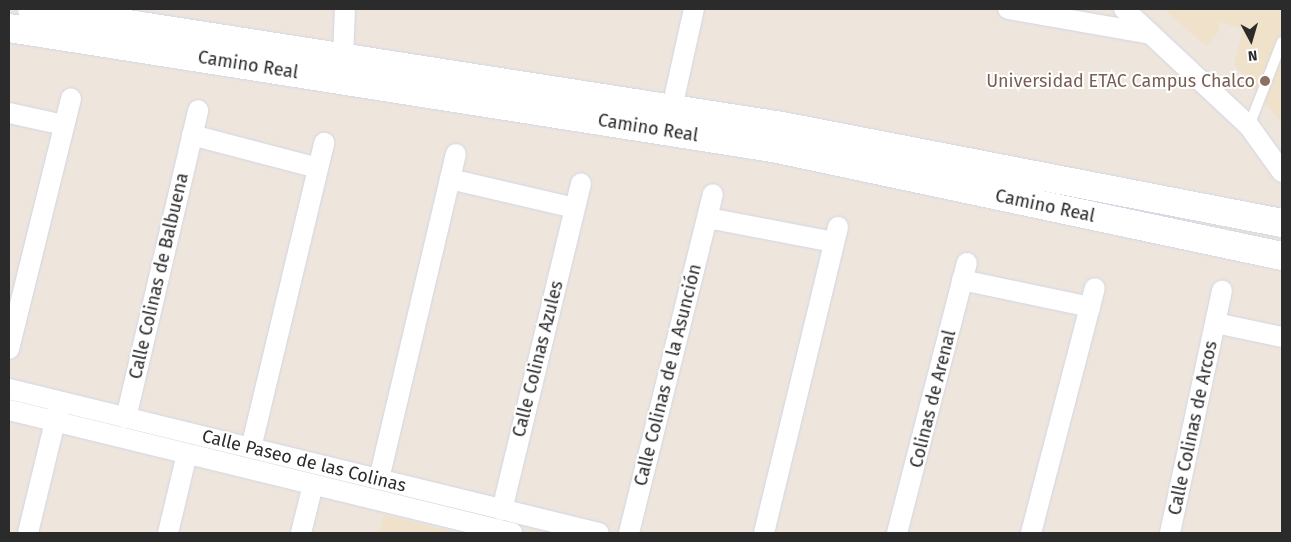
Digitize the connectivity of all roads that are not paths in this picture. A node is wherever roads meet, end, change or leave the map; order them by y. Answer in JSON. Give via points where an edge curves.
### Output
{"nodes":[{"id":1,"x":32,"y":9,"type":"edge"},
{"id":2,"x":345,"y":9,"type":"edge"},
{"id":3,"x":694,"y":9,"type":"edge"},
{"id":4,"x":1008,"y":9,"type":"edge"},
{"id":5,"x":1124,"y":9,"type":"edge"},
{"id":6,"x":9,"y":28,"type":"edge"},
{"id":7,"x":1152,"y":34,"type":"junction"},
{"id":8,"x":166,"y":41,"type":"junction"},
{"id":9,"x":1282,"y":42,"type":"edge"},
{"id":10,"x":343,"y":58,"type":"junction"},
{"id":11,"x":71,"y":99,"type":"dead end"},
{"id":12,"x":672,"y":108,"type":"junction"},
{"id":13,"x":198,"y":110,"type":"dead end"},
{"id":14,"x":9,"y":112,"type":"edge"},
{"id":15,"x":64,"y":125,"type":"junction"},
{"id":16,"x":1249,"y":126,"type":"junction"},
{"id":17,"x":192,"y":135,"type":"junction"},
{"id":18,"x":324,"y":143,"type":"dead end"},
{"id":19,"x":456,"y":154,"type":"dead end"},
{"id":20,"x":318,"y":168,"type":"junction"},
{"id":21,"x":1282,"y":172,"type":"edge"},
{"id":22,"x":450,"y":179,"type":"junction"},
{"id":23,"x":581,"y":183,"type":"dead end"},
{"id":24,"x":713,"y":194,"type":"dead end"},
{"id":25,"x":574,"y":208,"type":"junction"},
{"id":26,"x":708,"y":218,"type":"junction"},
{"id":27,"x":1282,"y":223,"type":"edge"},
{"id":28,"x":1282,"y":256,"type":"edge"},
{"id":29,"x":1095,"y":288,"type":"dead end"},
{"id":30,"x":1222,"y":291,"type":"dead end"},
{"id":31,"x":1090,"y":307,"type":"junction"},
{"id":32,"x":1216,"y":323,"type":"junction"},
{"id":33,"x":1282,"y":337,"type":"edge"},
{"id":34,"x":9,"y":348,"type":"edge"},
{"id":35,"x":9,"y":389,"type":"edge"},
{"id":36,"x":59,"y":402,"type":"junction"},
{"id":37,"x":9,"y":410,"type":"edge"},
{"id":38,"x":126,"y":418,"type":"junction"},
{"id":39,"x":55,"y":422,"type":"junction"},
{"id":40,"x":250,"y":448,"type":"junction"},
{"id":41,"x":187,"y":454,"type":"junction"},
{"id":42,"x":379,"y":479,"type":"junction"},
{"id":43,"x":313,"y":484,"type":"junction"},
{"id":44,"x":502,"y":510,"type":"junction"},
{"id":45,"x":28,"y":533,"type":"edge"},
{"id":46,"x":168,"y":533,"type":"edge"},
{"id":47,"x":301,"y":533,"type":"edge"},
{"id":48,"x":512,"y":533,"type":"edge"},
{"id":49,"x":599,"y":533,"type":"edge"},
{"id":50,"x":628,"y":533,"type":"edge"},
{"id":51,"x":764,"y":533,"type":"edge"},
{"id":52,"x":897,"y":533,"type":"edge"},
{"id":53,"x":1031,"y":533,"type":"edge"},
{"id":54,"x":1170,"y":533,"type":"edge"}],
"edges":[{"from":1,"to":8,"type":"street","name":"Camino Real"},
{"from":2,"to":10,"type":"street"},
{"from":3,"to":12,"type":"street"},
{"from":4,"to":7,"type":"street"},
{"from":5,"to":7,"type":"street"},
{"from":6,"to":8,"type":"street","name":"Camino Real"},
{"from":7,"to":16,"type":"street"},
{"from":8,"to":10,"type":"street","name":"Camino Real"},
{"from":8,"to":28,"type":"street","name":"Camino Real","via":[[773,148]]},
{"from":9,"to":16,"type":"lane"},
{"from":10,"to":12,"type":"street","name":"Camino Real"},
{"from":11,"to":15,"type":"street"},
{"from":12,"to":27,"type":"street","name":"Camino Real","via":[[782,126]]},
{"from":13,"to":17,"type":"street","name":"Calle Colinas de Balbuena"},
{"from":14,"to":15,"type":"street"},
{"from":15,"to":34,"type":"street"},
{"from":16,"to":21,"type":"street"},
{"from":17,"to":20,"type":"street"},
{"from":17,"to":38,"type":"street","name":"Calle Colinas de Balbuena"},
{"from":18,"to":20,"type":"street"},
{"from":19,"to":22,"type":"street"},
{"from":20,"to":40,"type":"street"},
{"from":22,"to":25,"type":"street"},
{"from":22,"to":42,"type":"street"},
{"from":23,"to":25,"type":"street","name":"Calle Colinas Azules"},
{"from":24,"to":26,"type":"street","name":"Calle Colinas de la Asunción"},
{"from":25,"to":44,"type":"street","name":"Calle Colinas Azules"},
{"from":26,"to":50,"type":"street","name":"Calle Colinas de la Asunción"},
{"from":26,"to":51,"type":"street","via":[[836,235]]},
{"from":29,"to":31,"type":"street"},
{"from":30,"to":32,"type":"street","name":"Calle Colinas de Arcos"},
{"from":31,"to":52,"type":"street","name":"Colinas de Arenal","via":[[965,272]]},
{"from":31,"to":53,"type":"street"},
{"from":32,"to":33,"type":"street","name":"Calle Colinas de Arcos"},
{"from":32,"to":54,"type":"street","name":"Calle Colinas de Arcos"},
{"from":35,"to":36,"type":"street","name":"Calle Paseo de las Colinas"},
{"from":36,"to":38,"type":"street","name":"Calle Paseo de las Colinas"},
{"from":36,"to":39,"type":"street"},
{"from":37,"to":39,"type":"street","name":"Calle Paseo de las Colinas"},
{"from":38,"to":40,"type":"street","name":"Calle Paseo de las Colinas"},
{"from":39,"to":41,"type":"street","name":"Calle Paseo de las Colinas"},
{"from":39,"to":45,"type":"street"},
{"from":40,"to":42,"type":"street","name":"Calle Paseo de las Colinas"},
{"from":41,"to":43,"type":"street","name":"Calle Paseo de las Colinas"},
{"from":41,"to":46,"type":"street"},
{"from":42,"to":44,"type":"street","name":"Calle Paseo de las Colinas"},
{"from":43,"to":47,"type":"street"},
{"from":43,"to":48,"type":"street","name":"Calle Paseo de las Colinas"},
{"from":44,"to":49,"type":"street","name":"Calle Paseo de las Colinas"}]}
